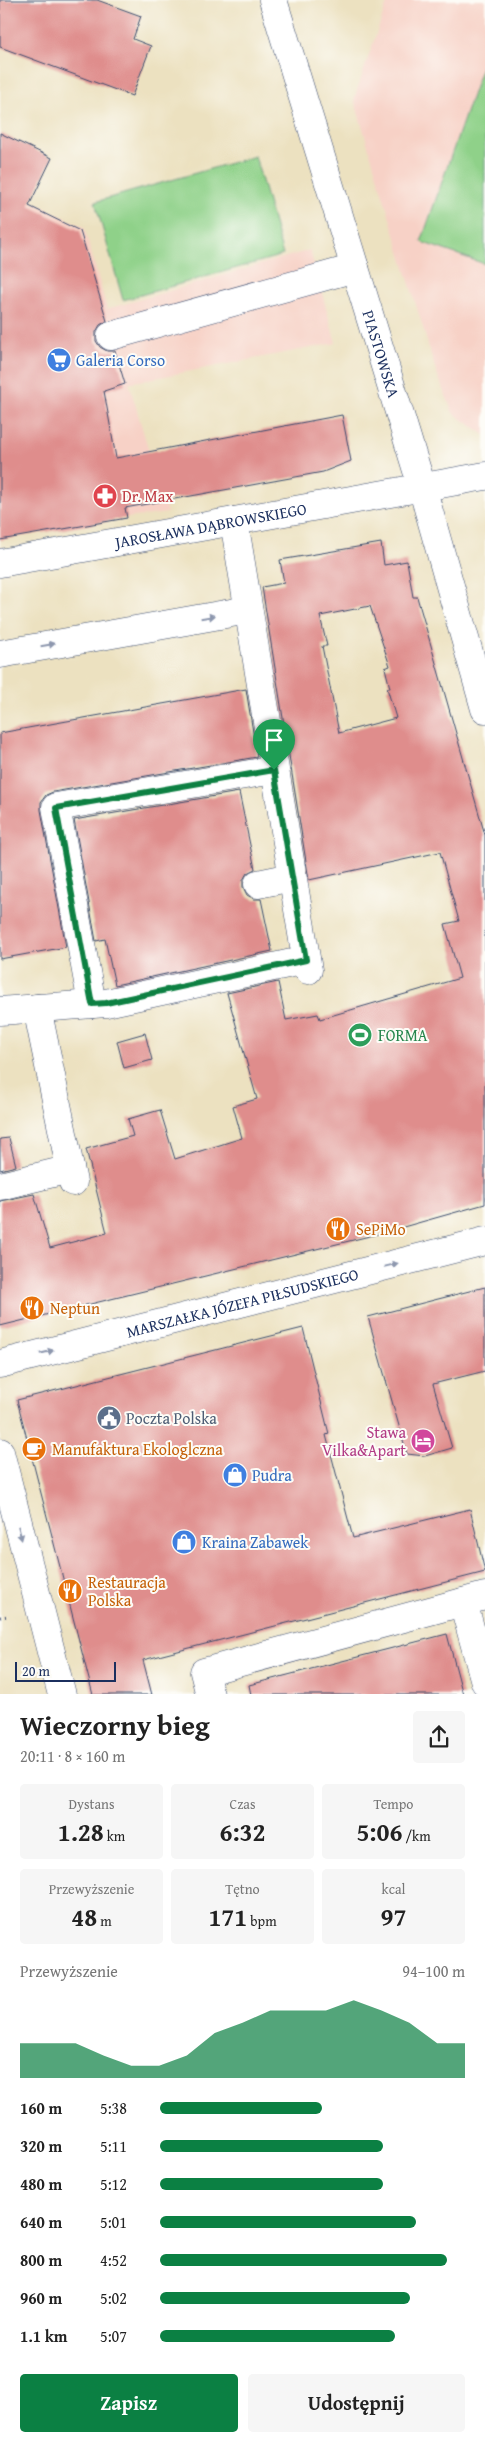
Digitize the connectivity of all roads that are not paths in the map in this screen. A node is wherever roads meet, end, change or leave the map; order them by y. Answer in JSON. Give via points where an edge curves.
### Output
{"nodes":[{"id":1,"x":273,"y":0,"type":"edge"},
{"id":2,"x":355,"y":268,"type":"junction"},
{"id":3,"x":111,"y":336,"type":"dead end"},
{"id":4,"x":485,"y":476,"type":"edge"},
{"id":5,"x":422,"y":487,"type":"junction"},
{"id":6,"x":234,"y":521,"type":"junction"},
{"id":7,"x":0,"y":563,"type":"edge"},
{"id":8,"x":248,"y":610,"type":"junction"},
{"id":9,"x":0,"y":654,"type":"edge"},
{"id":10,"x":485,"y":709,"type":"edge"},
{"id":11,"x":274,"y":770,"type":"junction"},
{"id":12,"x":292,"y":877,"type":"junction"},
{"id":13,"x":258,"y":884,"type":"dead end"},
{"id":14,"x":92,"y":1004,"type":"junction"},
{"id":15,"x":37,"y":1008,"type":"junction"},
{"id":16,"x":0,"y":1011,"type":"edge"},
{"id":17,"x":0,"y":1186,"type":"edge"},
{"id":18,"x":485,"y":1241,"type":"edge"},
{"id":19,"x":0,"y":1364,"type":"edge"},
{"id":20,"x":0,"y":1452,"type":"edge"},
{"id":21,"x":474,"y":1599,"type":"edge"},
{"id":22,"x":485,"y":1682,"type":"edge"},
{"id":23,"x":62,"y":1694,"type":"edge"},
{"id":24,"x":210,"y":1694,"type":"edge"}],
"edges":[{"from":1,"to":2,"type":"street","name":"PIASTOWSKA"},
{"from":2,"to":3,"type":"street"},
{"from":2,"to":5,"type":"street","name":"PIASTOWSKA"},
{"from":4,"to":5,"type":"street","name":"JAROSŁAWA DĄBROWSKIEGO"},
{"from":5,"to":6,"type":"street","name":"JAROSŁAWA DĄBROWSKIEGO"},
{"from":5,"to":10,"type":"street","name":"PIASTOWSKA"},
{"from":6,"to":7,"type":"street","name":"JAROSŁAWA DĄBROWSKIEGO"},
{"from":6,"to":8,"type":"street"},
{"from":9,"to":8,"type":"street","one_way":true},
{"from":8,"to":11,"type":"street"},
{"from":11,"to":12,"type":"street"},
{"from":11,"to":14,"type":"street","via":[[56,808]]},
{"from":12,"to":13,"type":"street"},
{"from":12,"to":14,"type":"street","via":[[307,965]]},
{"from":14,"to":15,"type":"street"},
{"from":15,"to":16,"type":"street"},
{"from":15,"to":17,"type":"street","via":[[72,1176]]},
{"from":19,"to":18,"type":"street","name":"MARSZAŁKA JÓZEFA PIŁSUDSKIEGO","one_way":true},
{"from":20,"to":23,"type":"street","one_way":true},
{"from":21,"to":22,"type":"street"},
{"from":21,"to":24,"type":"street","via":[[204,1672]]}]}
